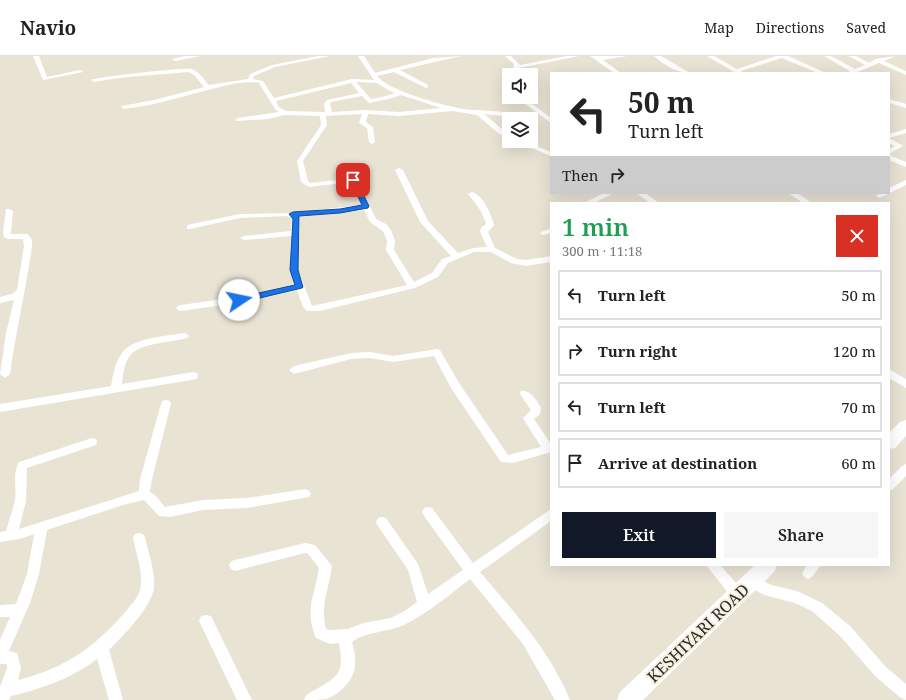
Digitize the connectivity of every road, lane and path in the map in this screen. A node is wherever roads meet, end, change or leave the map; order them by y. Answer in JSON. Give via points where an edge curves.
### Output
{"nodes":[{"id":1,"x":36,"y":56,"type":"edge"},
{"id":2,"x":198,"y":56,"type":"edge"},
{"id":3,"x":282,"y":56,"type":"edge"},
{"id":4,"x":327,"y":56,"type":"edge"},
{"id":5,"x":361,"y":56,"type":"edge"},
{"id":6,"x":458,"y":56,"type":"edge"},
{"id":7,"x":508,"y":56,"type":"edge"},
{"id":8,"x":576,"y":56,"type":"edge"},
{"id":9,"x":624,"y":56,"type":"edge"},
{"id":10,"x":657,"y":56,"type":"edge"},
{"id":11,"x":710,"y":56,"type":"edge"},
{"id":12,"x":783,"y":56,"type":"edge"},
{"id":13,"x":827,"y":56,"type":"edge"},
{"id":14,"x":852,"y":56,"type":"edge"},
{"id":15,"x":893,"y":56,"type":"edge"},
{"id":16,"x":595,"y":58,"type":"edge"},
{"id":17,"x":175,"y":59,"type":"dead end"},
{"id":18,"x":877,"y":60,"type":"junction"},
{"id":19,"x":288,"y":63,"type":"junction"},
{"id":20,"x":869,"y":65,"type":"junction"},
{"id":21,"x":516,"y":67,"type":"joint"},
{"id":22,"x":395,"y":70,"type":"junction"},
{"id":23,"x":80,"y":72,"type":"dead end"},
{"id":24,"x":616,"y":72,"type":"edge"},
{"id":25,"x":684,"y":72,"type":"edge"},
{"id":26,"x":739,"y":72,"type":"edge"},
{"id":27,"x":821,"y":72,"type":"edge"},
{"id":28,"x":852,"y":72,"type":"edge"},
{"id":29,"x":906,"y":73,"type":"edge"},
{"id":30,"x":373,"y":75,"type":"junction"},
{"id":31,"x":94,"y":80,"type":"dead end"},
{"id":32,"x":250,"y":80,"type":"junction"},
{"id":33,"x":378,"y":81,"type":"junction"},
{"id":34,"x":352,"y":82,"type":"junction"},
{"id":35,"x":426,"y":86,"type":"dead end"},
{"id":36,"x":208,"y":88,"type":"junction"},
{"id":37,"x":399,"y":93,"type":"junction"},
{"id":38,"x":363,"y":94,"type":"junction"},
{"id":39,"x":272,"y":100,"type":"junction"},
{"id":40,"x":890,"y":101,"type":"edge"},
{"id":41,"x":528,"y":104,"type":"edge"},
{"id":42,"x":906,"y":106,"type":"edge"},
{"id":43,"x":124,"y":107,"type":"dead end"},
{"id":44,"x":452,"y":109,"type":"junction"},
{"id":45,"x":366,"y":112,"type":"junction"},
{"id":46,"x":477,"y":112,"type":"junction"},
{"id":47,"x":284,"y":113,"type":"junction"},
{"id":48,"x":326,"y":114,"type":"junction"},
{"id":49,"x":502,"y":114,"type":"edge"},
{"id":50,"x":238,"y":120,"type":"dead end"},
{"id":51,"x":550,"y":120,"type":"edge"},
{"id":52,"x":542,"y":121,"type":"dead end"},
{"id":53,"x":550,"y":121,"type":"edge"},
{"id":54,"x":906,"y":131,"type":"edge"},
{"id":55,"x":502,"y":132,"type":"edge"},
{"id":56,"x":890,"y":136,"type":"edge"},
{"id":57,"x":890,"y":141,"type":"edge"},
{"id":58,"x":372,"y":142,"type":"dead end"},
{"id":59,"x":535,"y":148,"type":"edge"},
{"id":60,"x":890,"y":151,"type":"edge"},
{"id":61,"x":550,"y":154,"type":"edge"},
{"id":62,"x":890,"y":157,"type":"edge"},
{"id":63,"x":906,"y":165,"type":"edge"},
{"id":64,"x":399,"y":170,"type":"dead end"},
{"id":65,"x":906,"y":182,"type":"edge"},
{"id":66,"x":890,"y":190,"type":"edge"},
{"id":67,"x":472,"y":194,"type":"dead end"},
{"id":68,"x":608,"y":194,"type":"edge"},
{"id":69,"x":642,"y":194,"type":"edge"},
{"id":70,"x":794,"y":194,"type":"edge"},
{"id":71,"x":590,"y":202,"type":"edge"},
{"id":72,"x":654,"y":202,"type":"edge"},
{"id":73,"x":806,"y":202,"type":"edge"},
{"id":74,"x":366,"y":206,"type":"junction"},
{"id":75,"x":9,"y":211,"type":"dead end"},
{"id":76,"x":293,"y":214,"type":"junction"},
{"id":77,"x":190,"y":227,"type":"dead end"},
{"id":78,"x":295,"y":233,"type":"junction"},
{"id":79,"x":244,"y":238,"type":"dead end"},
{"id":80,"x":492,"y":249,"type":"junction"},
{"id":81,"x":456,"y":256,"type":"junction"},
{"id":82,"x":550,"y":259,"type":"edge"},
{"id":83,"x":412,"y":286,"type":"junction"},
{"id":84,"x":299,"y":287,"type":"junction"},
{"id":85,"x":20,"y":293,"type":"junction"},
{"id":86,"x":0,"y":300,"type":"edge"},
{"id":87,"x":181,"y":308,"type":"dead end"},
{"id":88,"x":184,"y":336,"type":"dead end"},
{"id":89,"x":294,"y":370,"type":"dead end"},
{"id":90,"x":5,"y":374,"type":"dead end"},
{"id":91,"x":890,"y":374,"type":"edge"},
{"id":92,"x":193,"y":376,"type":"dead end"},
{"id":93,"x":906,"y":384,"type":"edge"},
{"id":94,"x":116,"y":388,"type":"junction"},
{"id":95,"x":525,"y":394,"type":"dead end"},
{"id":96,"x":166,"y":404,"type":"dead end"},
{"id":97,"x":0,"y":408,"type":"edge"},
{"id":98,"x":906,"y":426,"type":"edge"},
{"id":99,"x":92,"y":442,"type":"dead end"},
{"id":100,"x":890,"y":442,"type":"edge"},
{"id":101,"x":549,"y":448,"type":"edge"},
{"id":102,"x":906,"y":469,"type":"edge"},
{"id":103,"x":890,"y":485,"type":"edge"},
{"id":104,"x":305,"y":494,"type":"dead end"},
{"id":105,"x":144,"y":495,"type":"junction"},
{"id":106,"x":428,"y":512,"type":"dead end"},
{"id":107,"x":550,"y":515,"type":"edge"},
{"id":108,"x":382,"y":522,"type":"dead end"},
{"id":109,"x":42,"y":527,"type":"junction"},
{"id":110,"x":5,"y":536,"type":"edge"},
{"id":111,"x":139,"y":538,"type":"dead end"},
{"id":112,"x":235,"y":565,"type":"dead end"},
{"id":113,"x":713,"y":566,"type":"edge"},
{"id":114,"x":767,"y":566,"type":"edge"},
{"id":115,"x":472,"y":572,"type":"junction"},
{"id":116,"x":752,"y":581,"type":"junction"},
{"id":117,"x":738,"y":595,"type":"junction"},
{"id":118,"x":425,"y":606,"type":"junction"},
{"id":119,"x":20,"y":610,"type":"junction"},
{"id":120,"x":0,"y":611,"type":"edge"},
{"id":121,"x":206,"y":620,"type":"dead end"},
{"id":122,"x":349,"y":636,"type":"junction"},
{"id":123,"x":101,"y":647,"type":"junction"},
{"id":124,"x":0,"y":656,"type":"edge"},
{"id":125,"x":906,"y":693,"type":"edge"},
{"id":126,"x":4,"y":695,"type":"edge"},
{"id":127,"x":116,"y":700,"type":"edge"},
{"id":128,"x":245,"y":700,"type":"edge"},
{"id":129,"x":311,"y":700,"type":"edge"},
{"id":130,"x":563,"y":700,"type":"edge"},
{"id":131,"x":628,"y":700,"type":"edge"}],
"edges":[{"from":1,"to":23,"type":"street","via":[[45,79]]},
{"from":2,"to":17,"type":"street"},
{"from":3,"to":19,"type":"street"},
{"from":4,"to":19,"type":"street"},
{"from":5,"to":30,"type":"street"},
{"from":6,"to":22,"type":"street"},
{"from":7,"to":21,"type":"street","via":[[517,64]]},
{"from":8,"to":21,"type":"street"},
{"from":9,"to":16,"type":"street"},
{"from":10,"to":25,"type":"street"},
{"from":11,"to":26,"type":"street"},
{"from":12,"to":26,"type":"street"},
{"from":12,"to":27,"type":"street"},
{"from":13,"to":28,"type":"street"},
{"from":14,"to":20,"type":"street"},
{"from":15,"to":18,"type":"street"},
{"from":16,"to":24,"type":"street"},
{"from":18,"to":20,"type":"street"},
{"from":18,"to":29,"type":"street"},
{"from":19,"to":32,"type":"street","via":[[254,73]]},
{"from":20,"to":28,"type":"street"},
{"from":22,"to":30,"type":"street"},
{"from":22,"to":35,"type":"street"},
{"from":30,"to":33,"type":"street"},
{"from":31,"to":36,"type":"street","via":[[190,70]]},
{"from":32,"to":36,"type":"street"},
{"from":32,"to":39,"type":"street","via":[[261,82]]},
{"from":33,"to":34,"type":"street"},
{"from":33,"to":37,"type":"street"},
{"from":34,"to":38,"type":"street"},
{"from":34,"to":39,"type":"street"},
{"from":36,"to":43,"type":"street"},
{"from":37,"to":38,"type":"street","via":[[371,101]]},
{"from":37,"to":44,"type":"street"},
{"from":38,"to":48,"type":"street","via":[[329,101]]},
{"from":39,"to":47,"type":"street"},
{"from":40,"to":42,"type":"street"},
{"from":41,"to":51,"type":"street"},
{"from":44,"to":45,"type":"street","via":[[403,114]]},
{"from":44,"to":46,"type":"street"},
{"from":45,"to":48,"type":"street"},
{"from":45,"to":58,"type":"street","via":[[362,123],[370,127]]},
{"from":46,"to":49,"type":"street"},
{"from":46,"to":55,"type":"street"},
{"from":47,"to":48,"type":"street"},
{"from":47,"to":50,"type":"street"},
{"from":48,"to":74,"type":"street","via":[[324,125],[302,154],[300,161],[306,184],[353,180]]},
{"from":52,"to":53,"type":"street"},
{"from":54,"to":56,"type":"street"},
{"from":57,"to":60,"type":"street","via":[[900,146]]},
{"from":59,"to":61,"type":"street"},
{"from":62,"to":63,"type":"street"},
{"from":64,"to":81,"type":"street","via":[[424,222]]},
{"from":65,"to":66,"type":"street"},
{"from":67,"to":80,"type":"street","via":[[482,205],[489,221],[490,225],[484,232]]},
{"from":68,"to":71,"type":"street"},
{"from":69,"to":72,"type":"street"},
{"from":70,"to":73,"type":"street"},
{"from":74,"to":76,"type":"street","via":[[340,211]]},
{"from":74,"to":83,"type":"street","via":[[373,220],[386,230],[391,241],[390,250]]},
{"from":75,"to":85,"type":"street","via":[[8,237],[25,236],[28,240]]},
{"from":76,"to":77,"type":"street","via":[[228,218]]},
{"from":76,"to":78,"type":"street","via":[[296,216]]},
{"from":78,"to":79,"type":"street"},
{"from":78,"to":84,"type":"street","via":[[294,264]]},
{"from":80,"to":81,"type":"street","via":[[472,250]]},
{"from":80,"to":82,"type":"street","via":[[519,262]]},
{"from":81,"to":83,"type":"street","via":[[445,261],[435,275]]},
{"from":83,"to":84,"type":"street","via":[[315,309],[308,307]]},
{"from":84,"to":87,"type":"street","via":[[250,298]]},
{"from":85,"to":86,"type":"street","via":[[12,298]]},
{"from":85,"to":90,"type":"street"},
{"from":88,"to":94,"type":"street","via":[[143,344],[130,350],[124,356]]},
{"from":89,"to":101,"type":"street","via":[[351,356],[370,355],[393,359],[437,352],[455,385],[505,459]]},
{"from":91,"to":93,"type":"street"},
{"from":92,"to":94,"type":"street"},
{"from":94,"to":97,"type":"street"},
{"from":95,"to":101,"type":"street","via":[[536,408],[528,418],[529,421]]},
{"from":96,"to":105,"type":"street"},
{"from":98,"to":100,"type":"main road"},
{"from":99,"to":110,"type":"street","via":[[23,465],[20,472],[22,492]]},
{"from":102,"to":103,"type":"street"},
{"from":104,"to":105,"type":"street","via":[[247,503],[203,505],[170,512],[163,512],[149,496]]},
{"from":105,"to":109,"type":"street"},
{"from":106,"to":115,"type":"street"},
{"from":107,"to":115,"type":"street"},
{"from":108,"to":118,"type":"street","via":[[410,561]]},
{"from":109,"to":110,"type":"street"},
{"from":109,"to":119,"type":"street","via":[[33,574]]},
{"from":111,"to":123,"type":"street","via":[[147,590],[139,605],[111,639]]},
{"from":112,"to":122,"type":"street","via":[[305,548],[311,549],[326,566],[317,602],[321,633],[330,637]]},
{"from":113,"to":117,"type":"street"},
{"from":114,"to":116,"type":"main road","name":"KESHIYARI ROAD"},
{"from":115,"to":118,"type":"street"},
{"from":115,"to":130,"type":"street","via":[[528,639]]},
{"from":116,"to":117,"type":"main road","name":"KESHIYARI ROAD"},
{"from":116,"to":125,"type":"street","via":[[769,591],[797,597],[817,607],[845,631],[882,672]]},
{"from":117,"to":131,"type":"main road","name":"KESHIYARI ROAD"},
{"from":118,"to":122,"type":"street","via":[[389,624]]},
{"from":119,"to":120,"type":"street"},
{"from":119,"to":124,"type":"street"},
{"from":121,"to":128,"type":"street"},
{"from":122,"to":129,"type":"street","via":[[345,640],[348,667],[345,676],[336,685]]},
{"from":123,"to":126,"type":"street","via":[[86,659]]},
{"from":123,"to":127,"type":"street"},
{"from":124,"to":126,"type":"street","via":[[12,658],[15,663]]}]}
